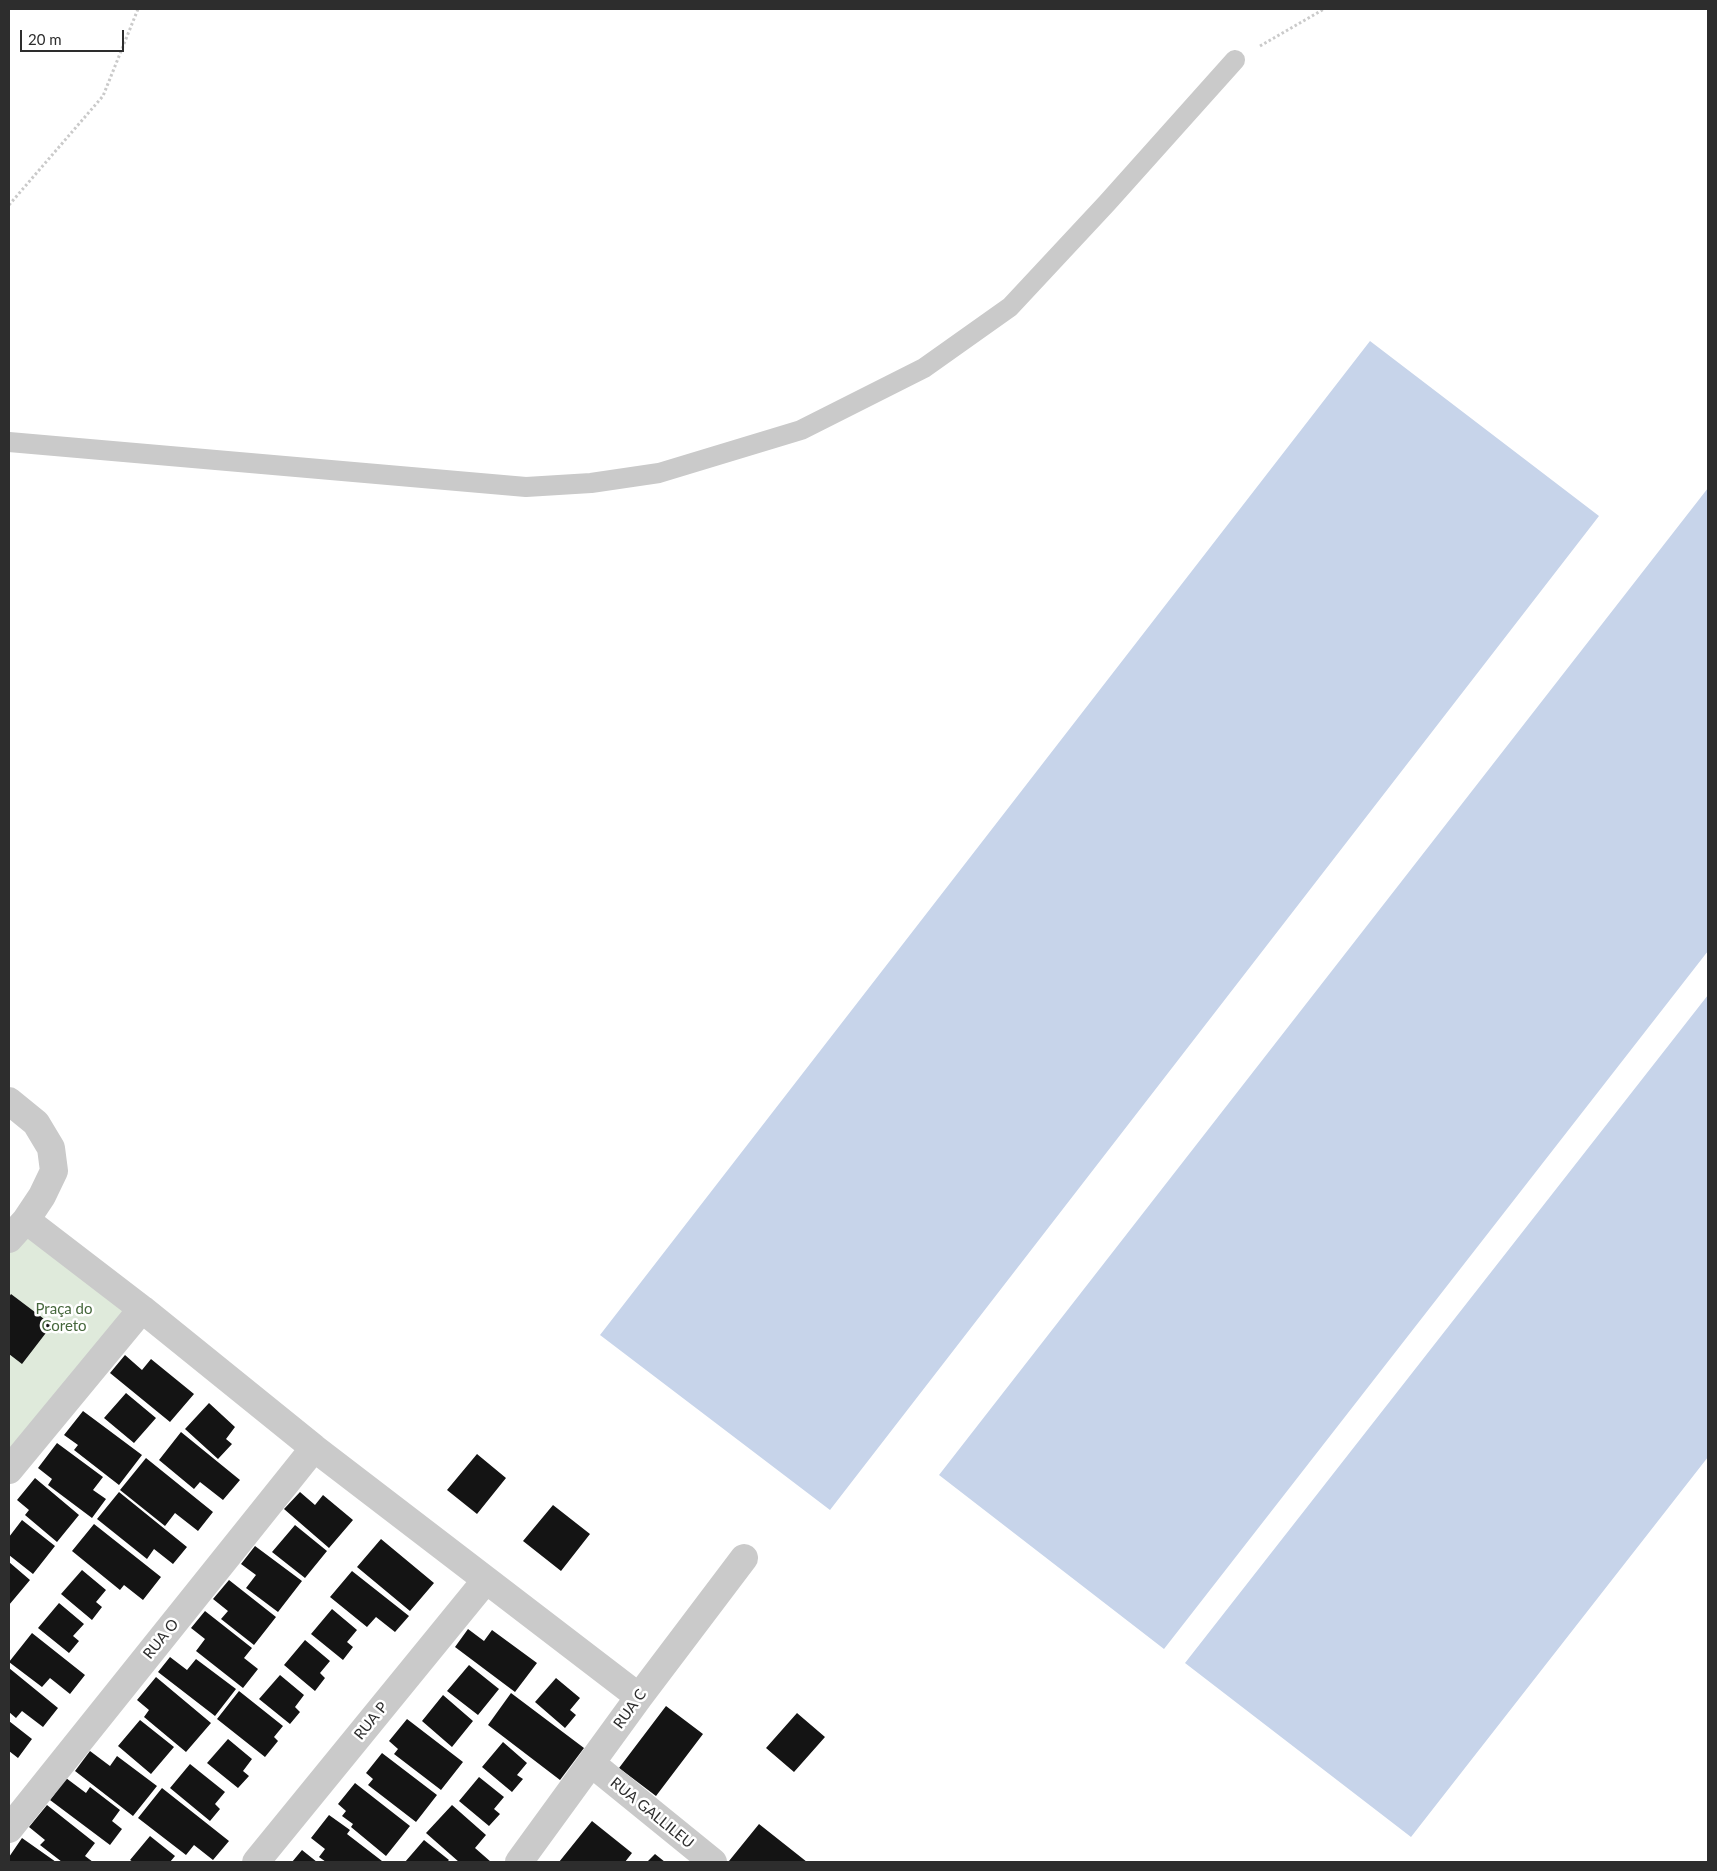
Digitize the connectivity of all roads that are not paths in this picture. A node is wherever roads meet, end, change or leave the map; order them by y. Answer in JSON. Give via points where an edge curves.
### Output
{"nodes":[{"id":1,"x":1235,"y":60,"type":"road end"},
{"id":2,"x":9,"y":442,"type":"edge"},
{"id":3,"x":9,"y":1101,"type":"edge"},
{"id":4,"x":17,"y":1229,"type":"edge"},
{"id":5,"x":142,"y":1309,"type":"junction"},
{"id":6,"x":314,"y":1448,"type":"junction"},
{"id":7,"x":9,"y":1470,"type":"edge"},
{"id":8,"x":744,"y":1558,"type":"dead end"},
{"id":9,"x":486,"y":1580,"type":"junction"},
{"id":10,"x":639,"y":1697,"type":"junction"},
{"id":11,"x":591,"y":1763,"type":"junction"},
{"id":12,"x":9,"y":1829,"type":"edge"},
{"id":13,"x":256,"y":1862,"type":"edge"},
{"id":14,"x":519,"y":1862,"type":"edge"},
{"id":15,"x":713,"y":1862,"type":"edge"}],
"edges":[{"from":1,"to":2,"type":"lane","via":[[1010,307],[924,368],[801,430],[659,473],[591,483],[526,487]]},
{"from":3,"to":4,"type":"street","via":[[36,1123],[51,1148],[54,1171],[42,1196]]},
{"from":4,"to":5,"type":"street"},
{"from":5,"to":6,"type":"street"},
{"from":5,"to":7,"type":"street"},
{"from":6,"to":9,"type":"street"},
{"from":6,"to":12,"type":"street","name":"RUA O"},
{"from":8,"to":10,"type":"street","name":"RUA C"},
{"from":9,"to":10,"type":"street"},
{"from":9,"to":13,"type":"street","name":"RUA P"},
{"from":10,"to":11,"type":"street","name":"RUA C"},
{"from":11,"to":14,"type":"street","name":"RUA C"},
{"from":11,"to":15,"type":"street","name":"RUA GALLILEU"}]}
